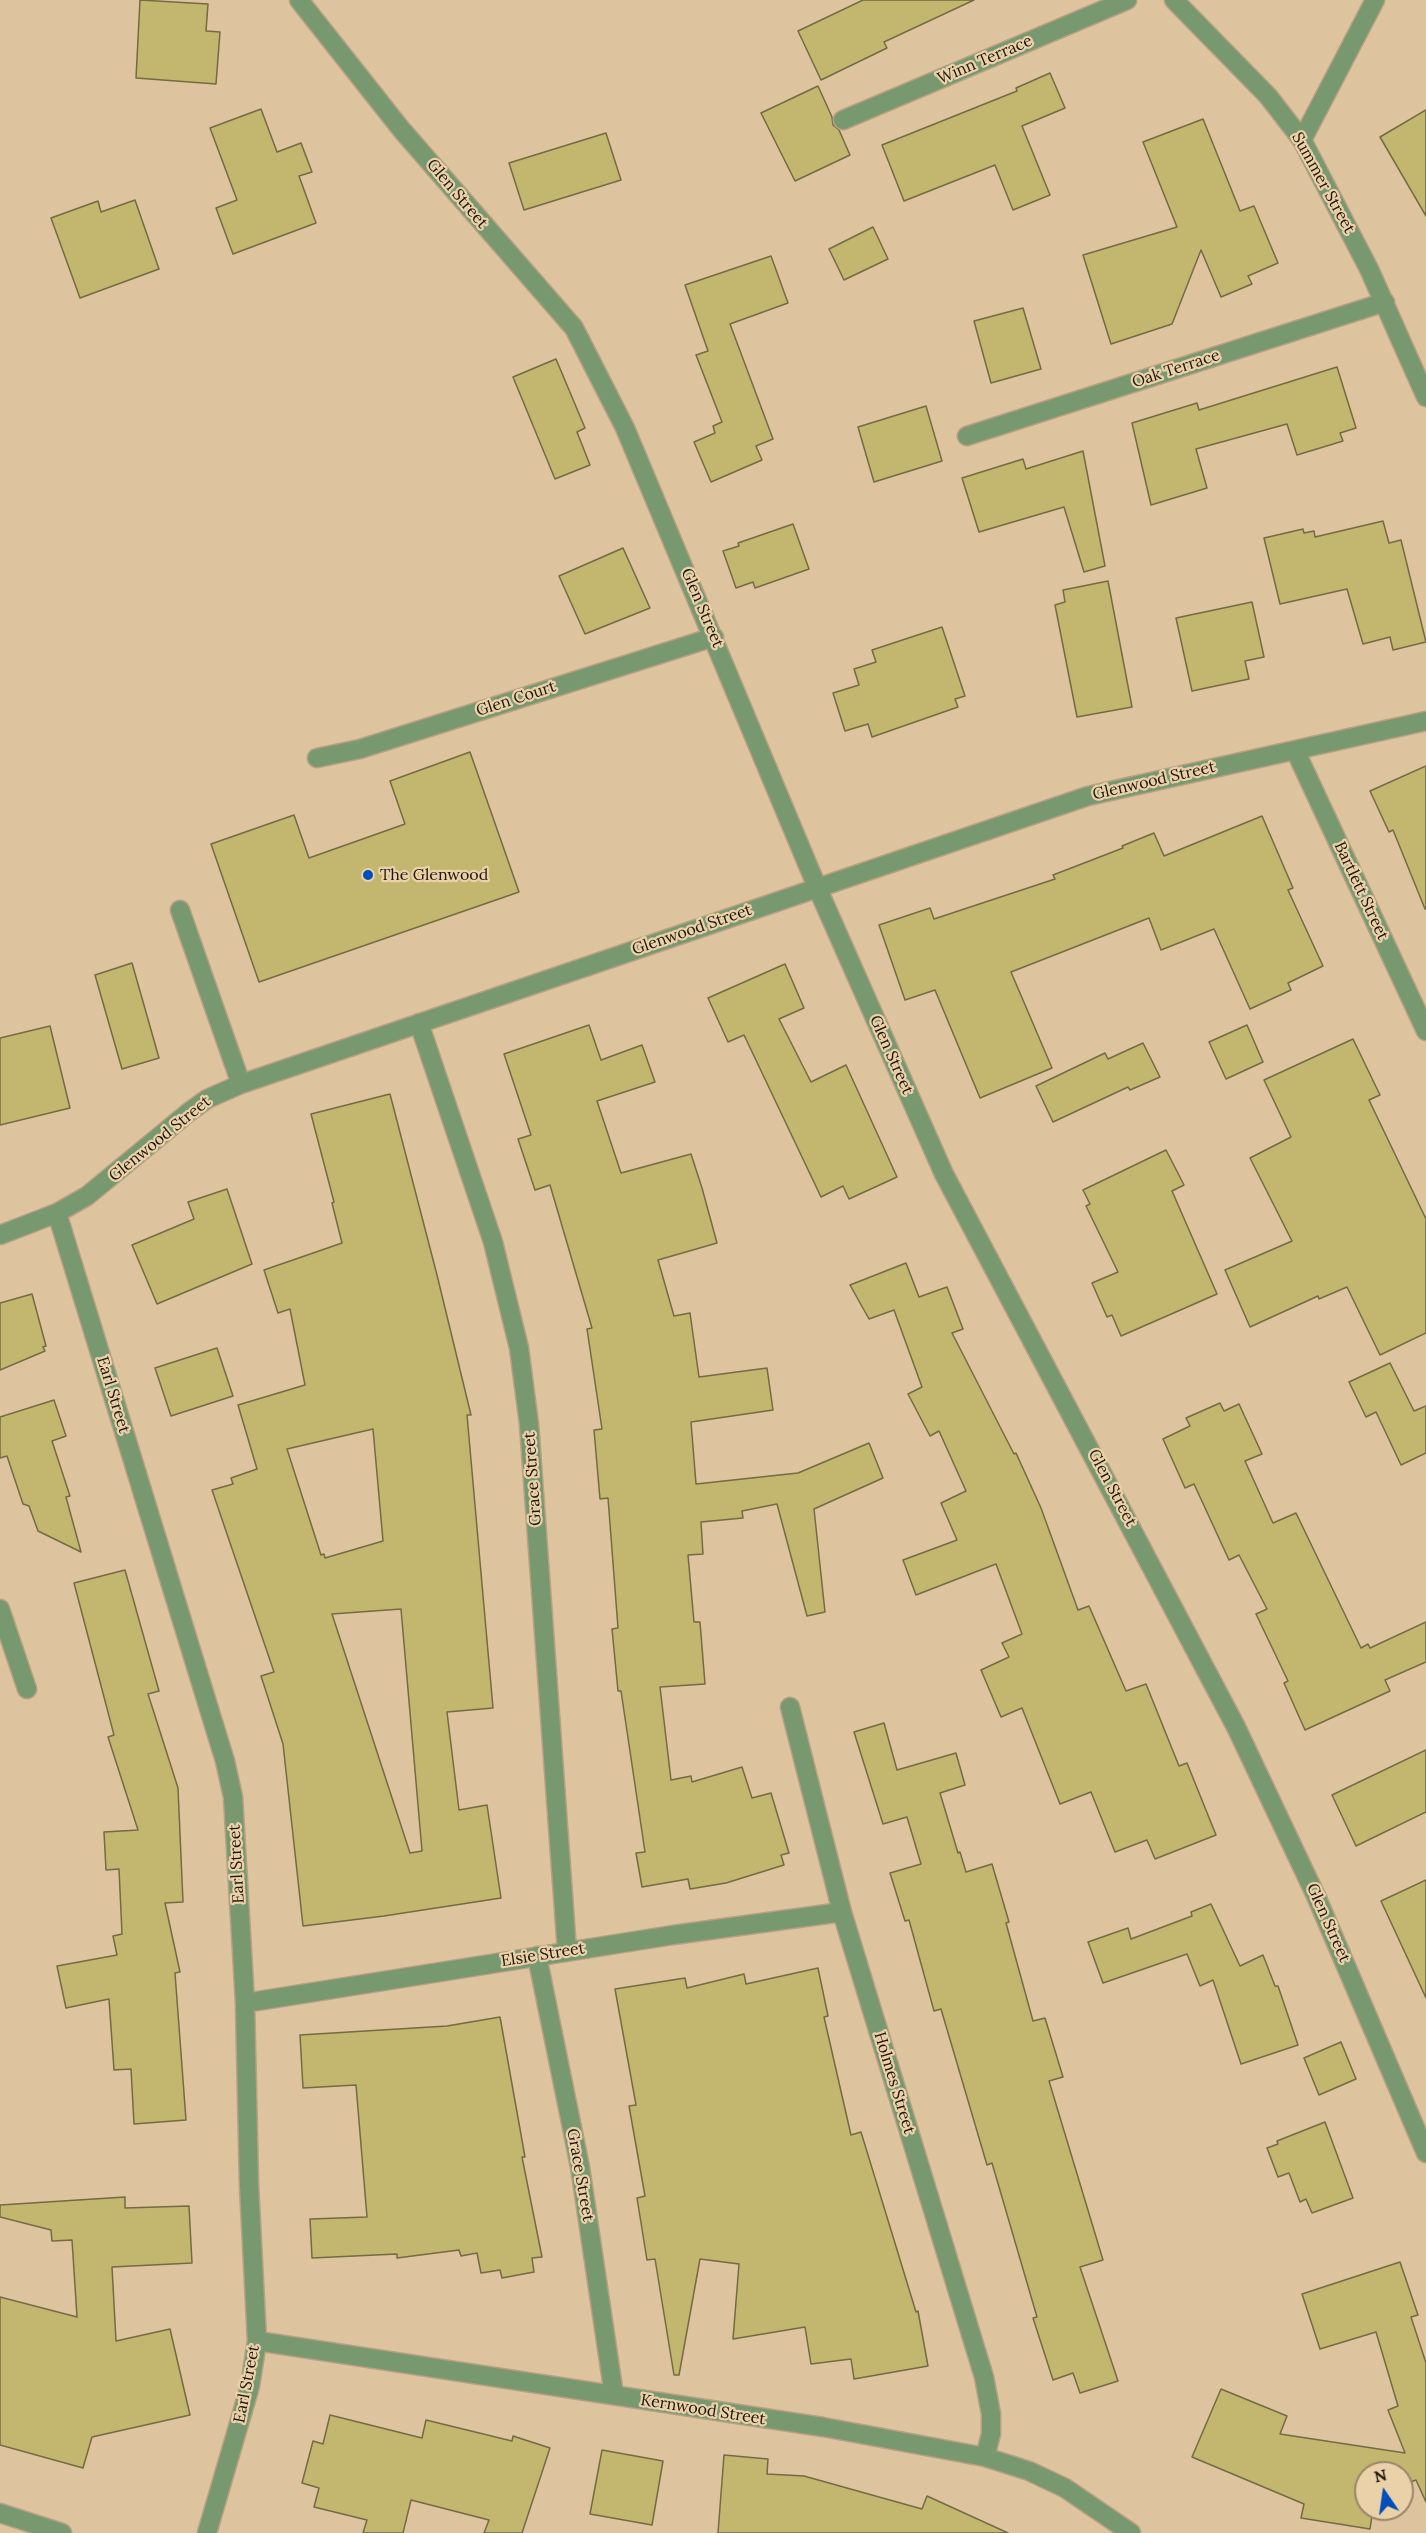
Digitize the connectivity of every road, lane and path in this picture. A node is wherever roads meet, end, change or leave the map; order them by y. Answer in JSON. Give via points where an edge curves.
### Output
{"nodes":[{"id":1,"x":299,"y":0,"type":"edge"},
{"id":2,"x":1126,"y":0,"type":"edge"},
{"id":3,"x":1174,"y":0,"type":"edge"},
{"id":4,"x":1375,"y":0,"type":"edge"},
{"id":5,"x":843,"y":120,"type":"dead end"},
{"id":6,"x":1302,"y":140,"type":"junction"},
{"id":7,"x":1385,"y":302,"type":"junction"},
{"id":8,"x":1426,"y":397,"type":"edge"},
{"id":9,"x":967,"y":436,"type":"dead end"},
{"id":10,"x":714,"y":637,"type":"junction"},
{"id":11,"x":1426,"y":721,"type":"edge"},
{"id":12,"x":1295,"y":750,"type":"junction"},
{"id":13,"x":317,"y":758,"type":"dead end"},
{"id":14,"x":817,"y":887,"type":"junction"},
{"id":15,"x":180,"y":910,"type":"dead end"},
{"id":16,"x":419,"y":1023,"type":"junction"},
{"id":17,"x":1426,"y":1031,"type":"edge"},
{"id":18,"x":241,"y":1084,"type":"junction"},
{"id":19,"x":57,"y":1213,"type":"junction"},
{"id":20,"x":0,"y":1235,"type":"edge"},
{"id":21,"x":0,"y":1609,"type":"edge"},
{"id":22,"x":27,"y":1689,"type":"dead end"},
{"id":23,"x":790,"y":1707,"type":"dead end"},
{"id":24,"x":842,"y":1912,"type":"junction"},
{"id":25,"x":567,"y":1951,"type":"junction"},
{"id":26,"x":537,"y":1956,"type":"junction"},
{"id":27,"x":245,"y":2003,"type":"junction"},
{"id":28,"x":1426,"y":2153,"type":"edge"},
{"id":29,"x":257,"y":2341,"type":"junction"},
{"id":30,"x":614,"y":2395,"type":"junction"},
{"id":31,"x":986,"y":2457,"type":"junction"},
{"id":32,"x":0,"y":2512,"type":"edge"},
{"id":33,"x":62,"y":2533,"type":"edge"},
{"id":34,"x":207,"y":2533,"type":"edge"},
{"id":35,"x":1131,"y":2533,"type":"edge"}],
"edges":[{"from":1,"to":10,"type":"street","name":"Glen Street","via":[[401,129],[574,328],[625,428]]},
{"from":2,"to":5,"type":"street","name":"Winn Terrace"},
{"from":3,"to":6,"type":"street","name":"Summer Street","via":[[1268,96]]},
{"from":4,"to":6,"type":"street"},
{"from":6,"to":7,"type":"street","name":"Summer Street"},
{"from":7,"to":8,"type":"street","name":"Summer Street"},
{"from":7,"to":9,"type":"street","name":"Oak Terrace"},
{"from":10,"to":13,"type":"street","name":"Glen Court","via":[[360,749]]},
{"from":10,"to":14,"type":"street","name":"Glen Street"},
{"from":11,"to":12,"type":"street","name":"Glenwood Street"},
{"from":12,"to":14,"type":"street","name":"Glenwood Street","via":[[1088,796]]},
{"from":12,"to":17,"type":"street","name":"Bartlett Street"},
{"from":14,"to":16,"type":"street","name":"Glenwood Street"},
{"from":14,"to":28,"type":"street","name":"Glen Street","via":[[944,1174],[1236,1727],[1316,1896]]},
{"from":15,"to":18,"type":"street"},
{"from":16,"to":18,"type":"street","name":"Glenwood Street"},
{"from":16,"to":25,"type":"street","name":"Grace Street","via":[[493,1242],[519,1348]]},
{"from":18,"to":19,"type":"street","name":"Glenwood Street","via":[[207,1099],[101,1186]]},
{"from":19,"to":20,"type":"street","name":"Glenwood Street"},
{"from":19,"to":27,"type":"street","name":"Earl Street","via":[[230,1779]]},
{"from":21,"to":22,"type":"street"},
{"from":23,"to":24,"type":"street","name":"Holmes Street"},
{"from":24,"to":25,"type":"street","name":"Elsie Street"},
{"from":24,"to":31,"type":"street","name":"Holmes Street","via":[[984,2377],[992,2414]]},
{"from":25,"to":26,"type":"street","name":"Elsie Street"},
{"from":26,"to":27,"type":"street","name":"Elsie Street"},
{"from":26,"to":30,"type":"street","name":"Grace Street","via":[[580,2167]]},
{"from":27,"to":29,"type":"street","name":"Earl Street"},
{"from":29,"to":30,"type":"street","name":"Kernwood Street"},
{"from":29,"to":34,"type":"street","name":"Earl Street","via":[[250,2386]]},
{"from":30,"to":31,"type":"street","name":"Kernwood Street","via":[[891,2438]]},
{"from":31,"to":35,"type":"street","name":"Kernwood Street","via":[[1065,2488]]},
{"from":32,"to":33,"type":"street"}]}
